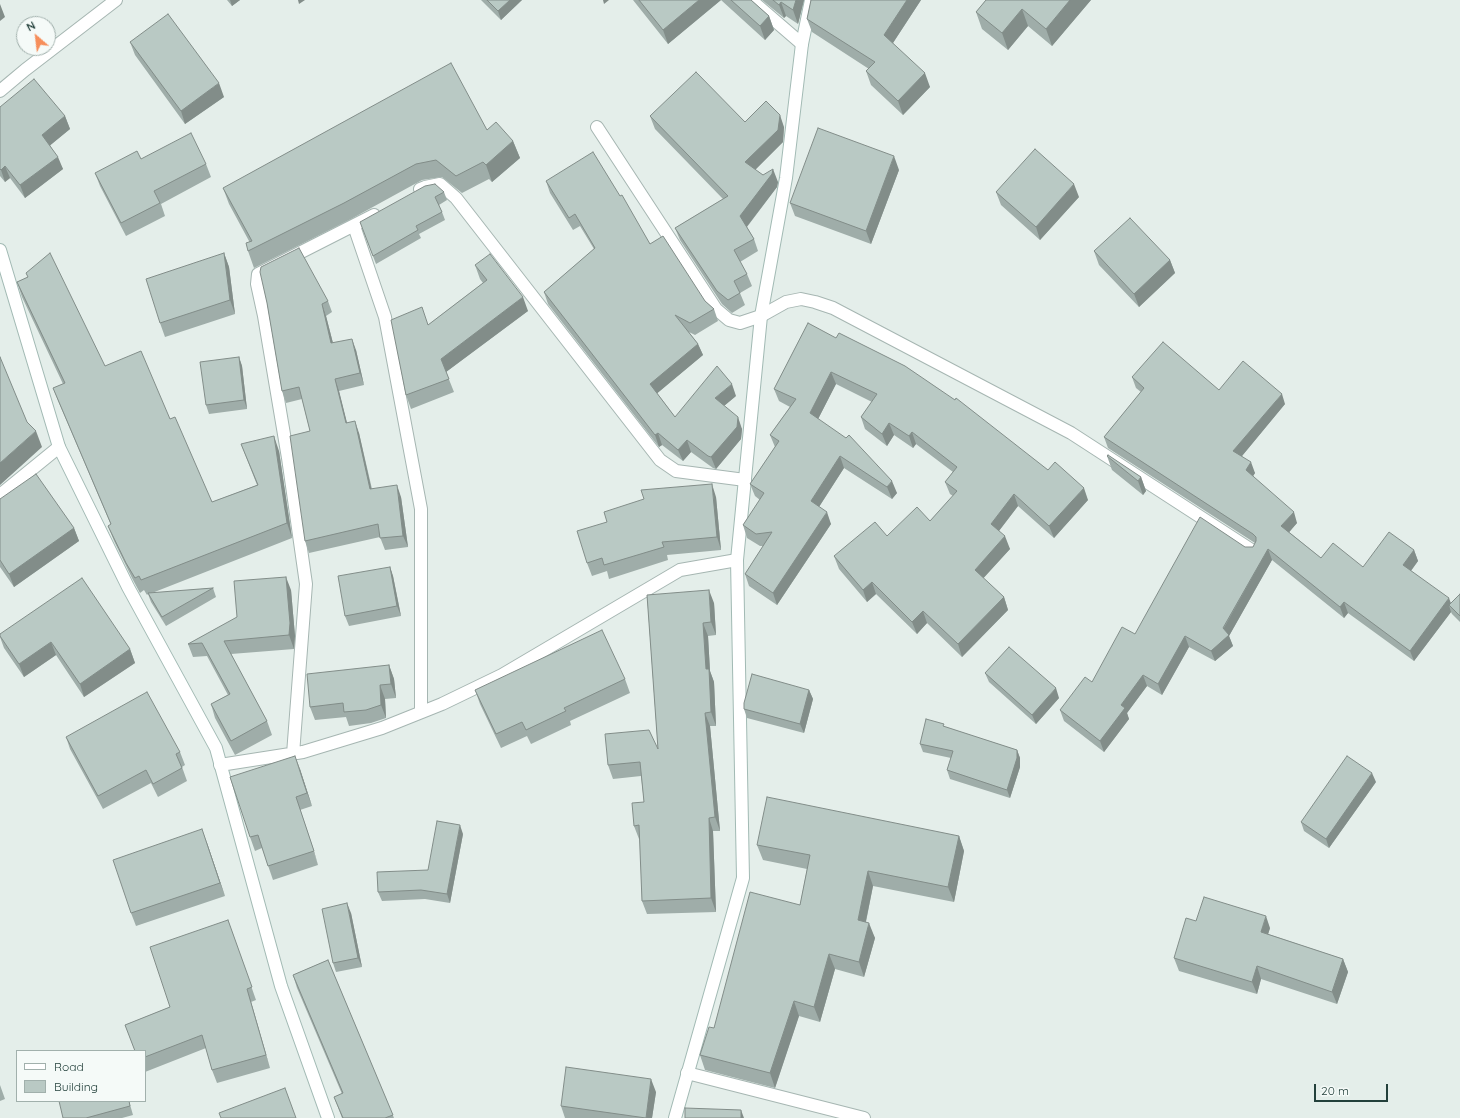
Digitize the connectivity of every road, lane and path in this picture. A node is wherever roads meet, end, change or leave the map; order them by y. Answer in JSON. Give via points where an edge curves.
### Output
{"nodes":[{"id":1,"x":116,"y":0,"type":"edge"},
{"id":2,"x":751,"y":0,"type":"edge"},
{"id":3,"x":811,"y":0,"type":"edge"},
{"id":4,"x":802,"y":44,"type":"junction"},
{"id":5,"x":0,"y":91,"type":"edge"},
{"id":6,"x":597,"y":127,"type":"dead end"},
{"id":7,"x":412,"y":194,"type":"edge"},
{"id":8,"x":386,"y":208,"type":"edge"},
{"id":9,"x":354,"y":226,"type":"junction"},
{"id":10,"x":0,"y":250,"type":"edge"},
{"id":11,"x":761,"y":316,"type":"junction"},
{"id":12,"x":59,"y":447,"type":"junction"},
{"id":13,"x":745,"y":480,"type":"junction"},
{"id":14,"x":0,"y":495,"type":"edge"},
{"id":15,"x":1253,"y":551,"type":"edge"},
{"id":16,"x":737,"y":560,"type":"junction"},
{"id":17,"x":421,"y":712,"type":"junction"},
{"id":18,"x":293,"y":754,"type":"junction"},
{"id":19,"x":220,"y":765,"type":"junction"},
{"id":20,"x":687,"y":1073,"type":"junction"},
{"id":21,"x":328,"y":1118,"type":"edge"},
{"id":22,"x":675,"y":1118,"type":"edge"},
{"id":23,"x":864,"y":1118,"type":"edge"}],
"edges":[{"from":1,"to":5,"type":"street"},
{"from":2,"to":4,"type":"street"},
{"from":3,"to":4,"type":"street"},
{"from":4,"to":11,"type":"street","via":[[786,178]]},
{"from":6,"to":11,"type":"street","via":[[716,309],[729,320],[740,322]]},
{"from":7,"to":13,"type":"street","via":[[425,187],[440,184],[456,198],[660,460],[676,471]]},
{"from":8,"to":9,"type":"street"},
{"from":9,"to":17,"type":"street","via":[[385,317],[421,509]]},
{"from":9,"to":18,"type":"street","via":[[258,274],[257,284],[288,458],[306,584]]},
{"from":10,"to":12,"type":"street"},
{"from":11,"to":13,"type":"street"},
{"from":11,"to":15,"type":"street","via":[[786,302],[801,299],[833,308],[1071,433]]},
{"from":12,"to":14,"type":"street"},
{"from":12,"to":19,"type":"street","via":[[128,587],[216,748]]},
{"from":13,"to":16,"type":"street"},
{"from":16,"to":17,"type":"street","via":[[680,570],[502,675]]},
{"from":16,"to":20,"type":"street","via":[[743,878]]},
{"from":17,"to":18,"type":"street","via":[[382,728]]},
{"from":18,"to":19,"type":"street"},
{"from":19,"to":21,"type":"street","via":[[281,986]]},
{"from":20,"to":22,"type":"street"},
{"from":20,"to":23,"type":"street"}]}
